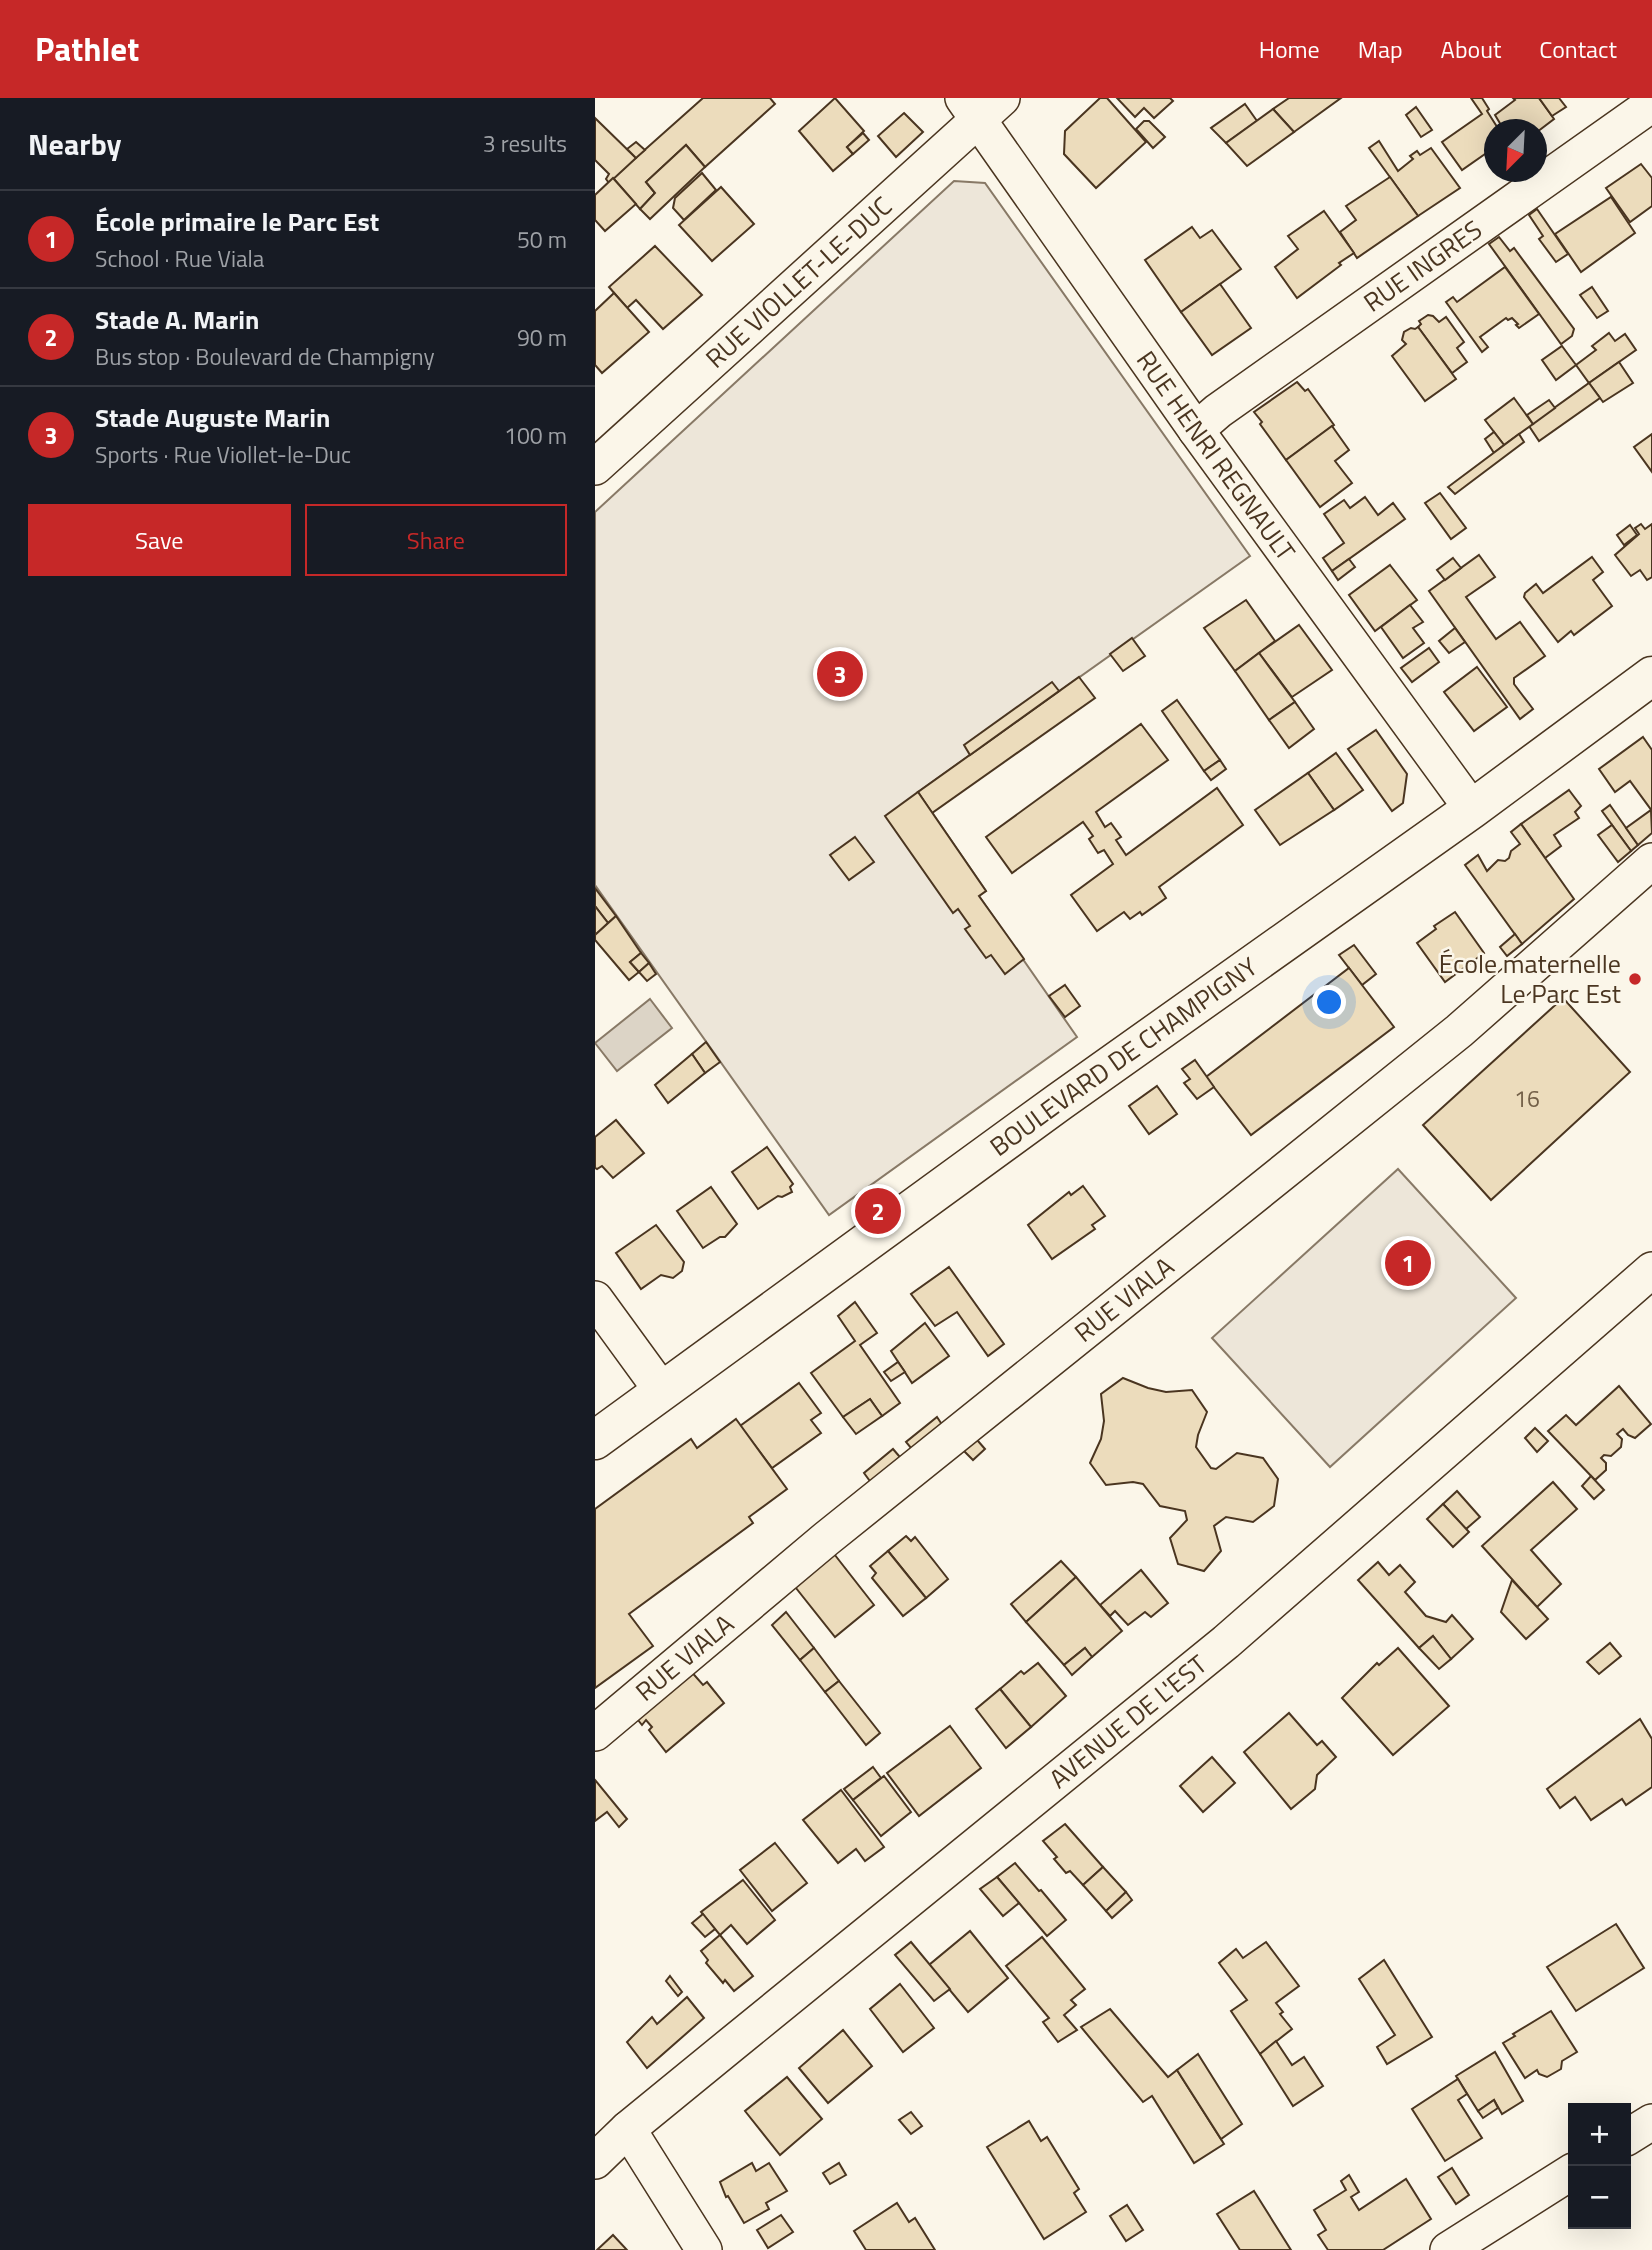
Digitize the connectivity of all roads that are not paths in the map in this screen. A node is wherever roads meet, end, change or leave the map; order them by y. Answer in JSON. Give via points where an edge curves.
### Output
{"nodes":[{"id":1,"x":1652,"y":104,"type":"edge"},
{"id":2,"x":981,"y":105,"type":"edge"},
{"id":3,"x":1196,"y":430,"type":"junction"},
{"id":4,"x":595,"y":467,"type":"edge"},
{"id":5,"x":1652,"y":676,"type":"edge"},
{"id":6,"x":1472,"y":809,"type":"junction"},
{"id":7,"x":1652,"y":861,"type":"edge"},
{"id":8,"x":1652,"y":1270,"type":"edge"},
{"id":9,"x":595,"y":1299,"type":"edge"},
{"id":10,"x":662,"y":1391,"type":"junction"},
{"id":11,"x":595,"y":1440,"type":"edge"},
{"id":12,"x":595,"y":1733,"type":"edge"},
{"id":13,"x":1652,"y":2122,"type":"edge"},
{"id":14,"x":628,"y":2129,"type":"junction"},
{"id":15,"x":1631,"y":2135,"type":"edge"},
{"id":16,"x":595,"y":2161,"type":"edge"},
{"id":17,"x":1568,"y":2174,"type":"edge"},
{"id":18,"x":704,"y":2250,"type":"edge"},
{"id":19,"x":1448,"y":2250,"type":"edge"}],
"edges":[{"from":1,"to":3,"type":"street","name":"RUE INGRES"},
{"from":2,"to":3,"type":"street","name":"RUE HENRI REGNAULT"},
{"from":2,"to":4,"type":"street","name":"RUE VIOLLET-LE-DUC"},
{"from":3,"to":6,"type":"street","name":"RUE HENRI REGNAULT"},
{"from":5,"to":6,"type":"main road","name":"BOULEVARD DE CHAMPIGNY"},
{"from":6,"to":10,"type":"main road","name":"BOULEVARD DE CHAMPIGNY"},
{"from":7,"to":12,"type":"street","name":"RUE VIALA","via":[[1459,1031],[826,1539]]},
{"from":8,"to":14,"type":"street","name":"AVENUE DE L'EST","via":[[1226,1642]]},
{"from":9,"to":10,"type":"street"},
{"from":10,"to":11,"type":"main road","name":"BOULEVARD DE CHAMPIGNY"},
{"from":13,"to":15,"type":"street"},
{"from":14,"to":16,"type":"street","name":"AVENUE DE L'EST"},
{"from":14,"to":18,"type":"street"},
{"from":17,"to":19,"type":"street"}]}
